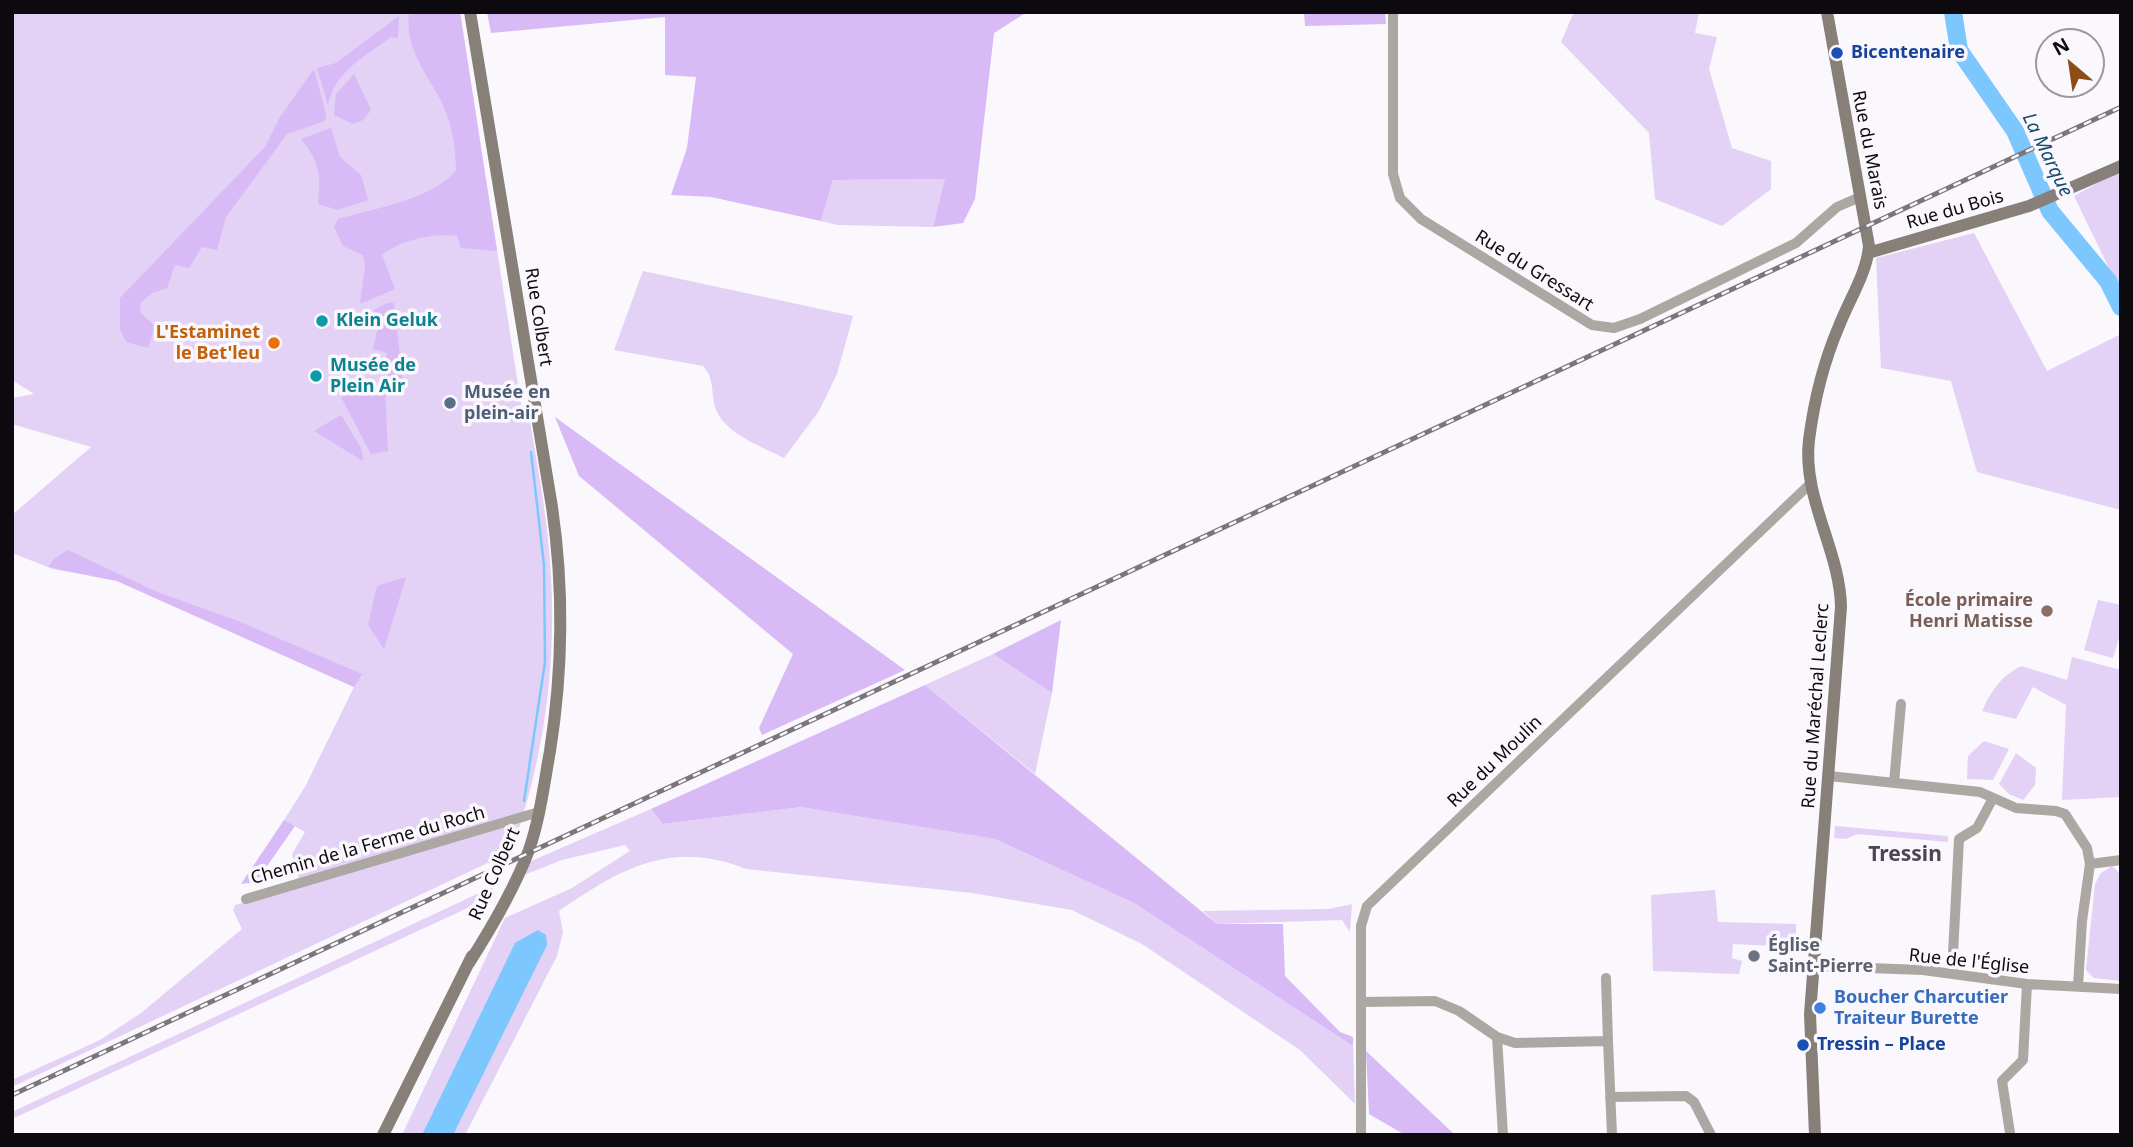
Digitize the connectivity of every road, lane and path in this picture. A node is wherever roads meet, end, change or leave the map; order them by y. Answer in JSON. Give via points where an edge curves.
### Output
{"nodes":[{"id":1,"x":470,"y":12,"type":"edge"},
{"id":2,"x":1393,"y":12,"type":"edge"},
{"id":3,"x":1827,"y":12,"type":"edge"},
{"id":4,"x":2121,"y":166,"type":"edge"},
{"id":5,"x":1860,"y":197,"type":"junction"},
{"id":6,"x":1868,"y":253,"type":"junction"},
{"id":7,"x":1811,"y":483,"type":"junction"},
{"id":8,"x":1900,"y":704,"type":"dead end"},
{"id":9,"x":1829,"y":776,"type":"junction"},
{"id":10,"x":1894,"y":783,"type":"junction"},
{"id":11,"x":1992,"y":800,"type":"junction"},
{"id":12,"x":535,"y":813,"type":"junction"},
{"id":13,"x":2121,"y":860,"type":"edge"},
{"id":14,"x":2091,"y":864,"type":"junction"},
{"id":15,"x":246,"y":899,"type":"dead end"},
{"id":16,"x":1814,"y":972,"type":"junction"},
{"id":17,"x":1952,"y":973,"type":"junction"},
{"id":18,"x":1606,"y":978,"type":"dead end"},
{"id":19,"x":2027,"y":984,"type":"junction"},
{"id":20,"x":2078,"y":986,"type":"junction"},
{"id":21,"x":2121,"y":989,"type":"edge"},
{"id":22,"x":1361,"y":1002,"type":"junction"},
{"id":23,"x":1497,"y":1037,"type":"junction"},
{"id":24,"x":1608,"y":1041,"type":"junction"},
{"id":25,"x":1610,"y":1097,"type":"junction"},
{"id":26,"x":2010,"y":1133,"type":"dead end"},
{"id":27,"x":383,"y":1135,"type":"edge"},
{"id":28,"x":1361,"y":1135,"type":"edge"},
{"id":29,"x":1503,"y":1135,"type":"edge"},
{"id":30,"x":1612,"y":1135,"type":"edge"},
{"id":31,"x":1711,"y":1135,"type":"edge"},
{"id":32,"x":1815,"y":1135,"type":"edge"}],
"edges":[{"from":1,"to":12,"type":"street","name":"Rue Colbert","via":[[558,555],[561,650],[549,753]]},
{"from":2,"to":5,"type":"street","name":"Rue du Gressart","via":[[1393,174],[1400,198],[1421,219],[1592,325],[1614,328],[1640,319],[1796,243],[1837,206]]},
{"from":3,"to":5,"type":"street","name":"Rue du Marais"},
{"from":4,"to":6,"type":"street","name":"Rue du Bois","via":[[2034,204]]},
{"from":5,"to":6,"type":"street","name":"Rue du Marais"},
{"from":6,"to":7,"type":"street","name":"Rue du Maréchal Leclerc","via":[[1820,384],[1808,447]]},
{"from":7,"to":9,"type":"street","name":"Rue du Maréchal Leclerc","via":[[1841,597]]},
{"from":7,"to":22,"type":"street","name":"Rue du Moulin","via":[[1367,906],[1361,926]]},
{"from":8,"to":10,"type":"street"},
{"from":9,"to":10,"type":"street"},
{"from":9,"to":16,"type":"street","name":"Rue du Maréchal Leclerc"},
{"from":10,"to":11,"type":"street","via":[[1980,792]]},
{"from":11,"to":14,"type":"street","via":[[2022,810],[2065,814],[2087,848]]},
{"from":11,"to":17,"type":"street","via":[[1977,828],[1959,839]]},
{"from":12,"to":15,"type":"street","name":"Chemin de la Ferme du Roch"},
{"from":12,"to":27,"type":"street","name":"Rue Colbert","via":[[469,963]]},
{"from":13,"to":14,"type":"street"},
{"from":14,"to":20,"type":"street"},
{"from":16,"to":17,"type":"street","name":"Rue de l'Église"},
{"from":16,"to":32,"type":"street","name":"Rue du Maréchal Leclerc","via":[[1809,1033]]},
{"from":17,"to":19,"type":"street","name":"Rue de l'Église"},
{"from":18,"to":24,"type":"street"},
{"from":19,"to":20,"type":"street","name":"Rue de l'Église"},
{"from":19,"to":26,"type":"street","via":[[2023,1060],[2002,1081]]},
{"from":20,"to":21,"type":"street","name":"Rue de l'Église"},
{"from":22,"to":23,"type":"street","via":[[1435,1001]]},
{"from":22,"to":28,"type":"street","name":"Rue du Moulin"},
{"from":23,"to":24,"type":"street","via":[[1520,1044]]},
{"from":23,"to":29,"type":"street"},
{"from":24,"to":25,"type":"street"},
{"from":25,"to":30,"type":"street"},
{"from":25,"to":31,"type":"street","via":[[1686,1096]]}]}
